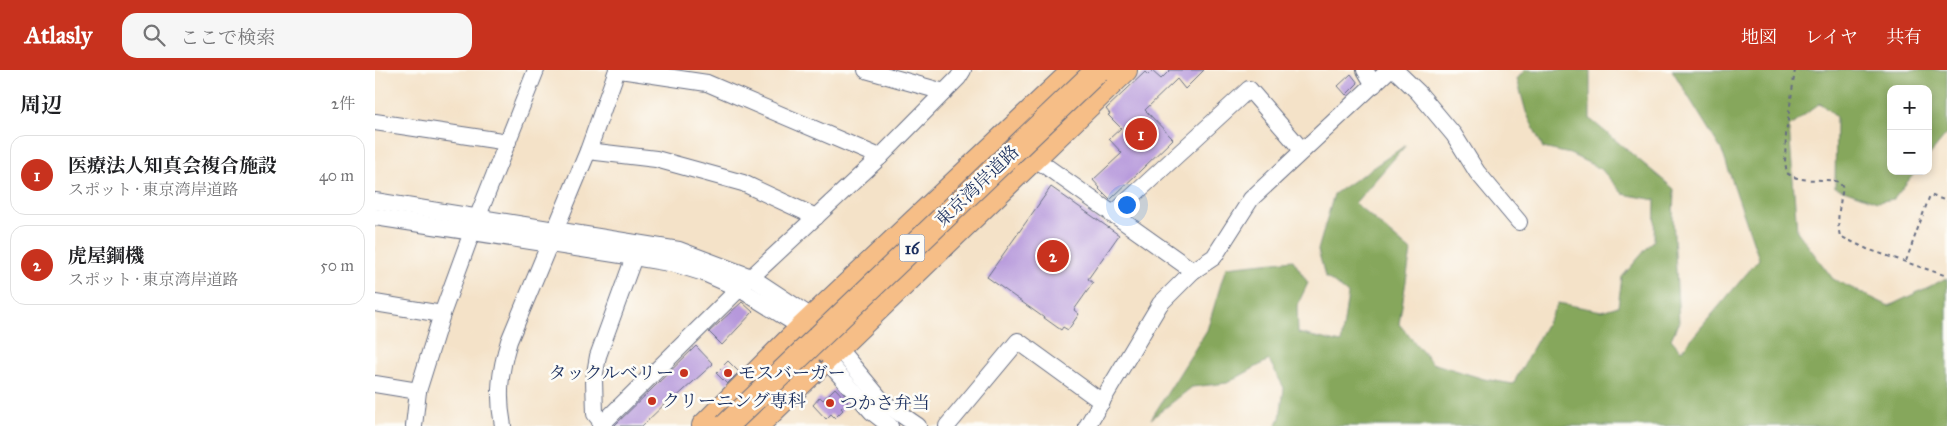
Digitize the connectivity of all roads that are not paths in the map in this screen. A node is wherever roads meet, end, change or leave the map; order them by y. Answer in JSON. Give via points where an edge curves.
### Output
{"nodes":[{"id":1,"x":536,"y":70,"type":"edge"},
{"id":2,"x":619,"y":70,"type":"edge"},
{"id":3,"x":866,"y":70,"type":"edge"},
{"id":4,"x":963,"y":70,"type":"edge"},
{"id":5,"x":1069,"y":70,"type":"edge"},
{"id":6,"x":1075,"y":70,"type":"edge"},
{"id":7,"x":1098,"y":70,"type":"edge"},
{"id":8,"x":1125,"y":70,"type":"edge"},
{"id":9,"x":1365,"y":70,"type":"edge"},
{"id":10,"x":1389,"y":70,"type":"edge"},
{"id":11,"x":1395,"y":70,"type":"edge"},
{"id":12,"x":709,"y":76,"type":"edge"},
{"id":13,"x":1374,"y":85,"type":"junction"},
{"id":14,"x":944,"y":92,"type":"junction"},
{"id":15,"x":375,"y":122,"type":"edge"},
{"id":16,"x":509,"y":142,"type":"junction"},
{"id":17,"x":1302,"y":150,"type":"junction"},
{"id":18,"x":588,"y":151,"type":"junction"},
{"id":19,"x":879,"y":157,"type":"junction"},
{"id":20,"x":1033,"y":158,"type":"junction"},
{"id":21,"x":375,"y":201,"type":"edge"},
{"id":22,"x":1112,"y":214,"type":"junction"},
{"id":23,"x":478,"y":216,"type":"junction"},
{"id":24,"x":375,"y":217,"type":"edge"},
{"id":25,"x":816,"y":217,"type":"junction"},
{"id":26,"x":1519,"y":222,"type":"dead end"},
{"id":27,"x":472,"y":232,"type":"junction"},
{"id":28,"x":553,"y":237,"type":"junction"},
{"id":29,"x":634,"y":257,"type":"junction"},
{"id":30,"x":1193,"y":271,"type":"junction"},
{"id":31,"x":745,"y":283,"type":"junction"},
{"id":32,"x":375,"y":303,"type":"edge"},
{"id":33,"x":442,"y":314,"type":"junction"},
{"id":34,"x":807,"y":323,"type":"junction"},
{"id":35,"x":831,"y":352,"type":"junction"},
{"id":36,"x":375,"y":384,"type":"edge"},
{"id":37,"x":418,"y":391,"type":"junction"},
{"id":38,"x":1102,"y":402,"type":"junction"},
{"id":39,"x":601,"y":425,"type":"edge"},
{"id":40,"x":413,"y":426,"type":"edge"},
{"id":41,"x":503,"y":426,"type":"edge"},
{"id":42,"x":704,"y":426,"type":"edge"},
{"id":43,"x":726,"y":426,"type":"edge"},
{"id":44,"x":756,"y":426,"type":"edge"},
{"id":45,"x":890,"y":426,"type":"edge"},
{"id":46,"x":917,"y":426,"type":"edge"},
{"id":47,"x":947,"y":426,"type":"edge"},
{"id":48,"x":1087,"y":426,"type":"edge"}],
"edges":[{"from":1,"to":16,"type":"street"},
{"from":2,"to":12,"type":"street"},
{"from":2,"to":18,"type":"street"},
{"from":3,"to":14,"type":"street"},
{"from":4,"to":14,"type":"street"},
{"from":5,"to":34,"type":"highway","number":"16","via":[[822,304]]},
{"from":6,"to":34,"type":"highway","number":"16"},
{"from":7,"to":43,"type":"highway","name":"東京湾岸道路","number":"16","bridge":true},
{"from":8,"to":20,"type":"highway","name":"東京湾岸道路","number":"16"},
{"from":9,"to":13,"type":"street"},
{"from":10,"to":13,"type":"street"},
{"from":11,"to":26,"type":"street","via":[[1419,92],[1454,135],[1477,172]]},
{"from":12,"to":19,"type":"street"},
{"from":13,"to":17,"type":"street"},
{"from":14,"to":19,"type":"street"},
{"from":15,"to":16,"type":"street"},
{"from":16,"to":23,"type":"street"},
{"from":17,"to":22,"type":"street","via":[[1249,88]]},
{"from":17,"to":30,"type":"street","via":[[1251,199],[1214,257]]},
{"from":18,"to":25,"type":"street","via":[[656,159],[743,183]]},
{"from":18,"to":28,"type":"street"},
{"from":19,"to":25,"type":"street"},
{"from":20,"to":22,"type":"street"},
{"from":20,"to":35,"type":"highway","name":"東京湾岸道路","number":"16"},
{"from":21,"to":23,"type":"street"},
{"from":22,"to":30,"type":"street"},
{"from":23,"to":28,"type":"street"},
{"from":24,"to":27,"type":"street"},
{"from":25,"to":31,"type":"street"},
{"from":27,"to":28,"type":"street"},
{"from":27,"to":33,"type":"street"},
{"from":28,"to":29,"type":"street"},
{"from":28,"to":31,"type":"street","via":[[679,250]]},
{"from":28,"to":41,"type":"street","via":[[503,360],[499,403]]},
{"from":29,"to":31,"type":"street","via":[[675,264]]},
{"from":29,"to":39,"type":"street","via":[[598,356],[594,379],[595,414]]},
{"from":30,"to":38,"type":"street","via":[[1160,304]]},
{"from":31,"to":34,"type":"street","via":[[793,322]]},
{"from":31,"to":39,"type":"street"},
{"from":32,"to":33,"type":"street"},
{"from":33,"to":37,"type":"street"},
{"from":34,"to":35,"type":"street"},
{"from":34,"to":42,"type":"highway","number":"16"},
{"from":35,"to":44,"type":"highway","name":"東京湾岸道路","number":"16"},
{"from":35,"to":45,"type":"street","via":[[872,412]]},
{"from":35,"to":46,"type":"street","via":[[883,402]]},
{"from":36,"to":37,"type":"street"},
{"from":37,"to":40,"type":"street"},
{"from":38,"to":47,"type":"street","via":[[1018,341]]},
{"from":38,"to":48,"type":"street"}]}
